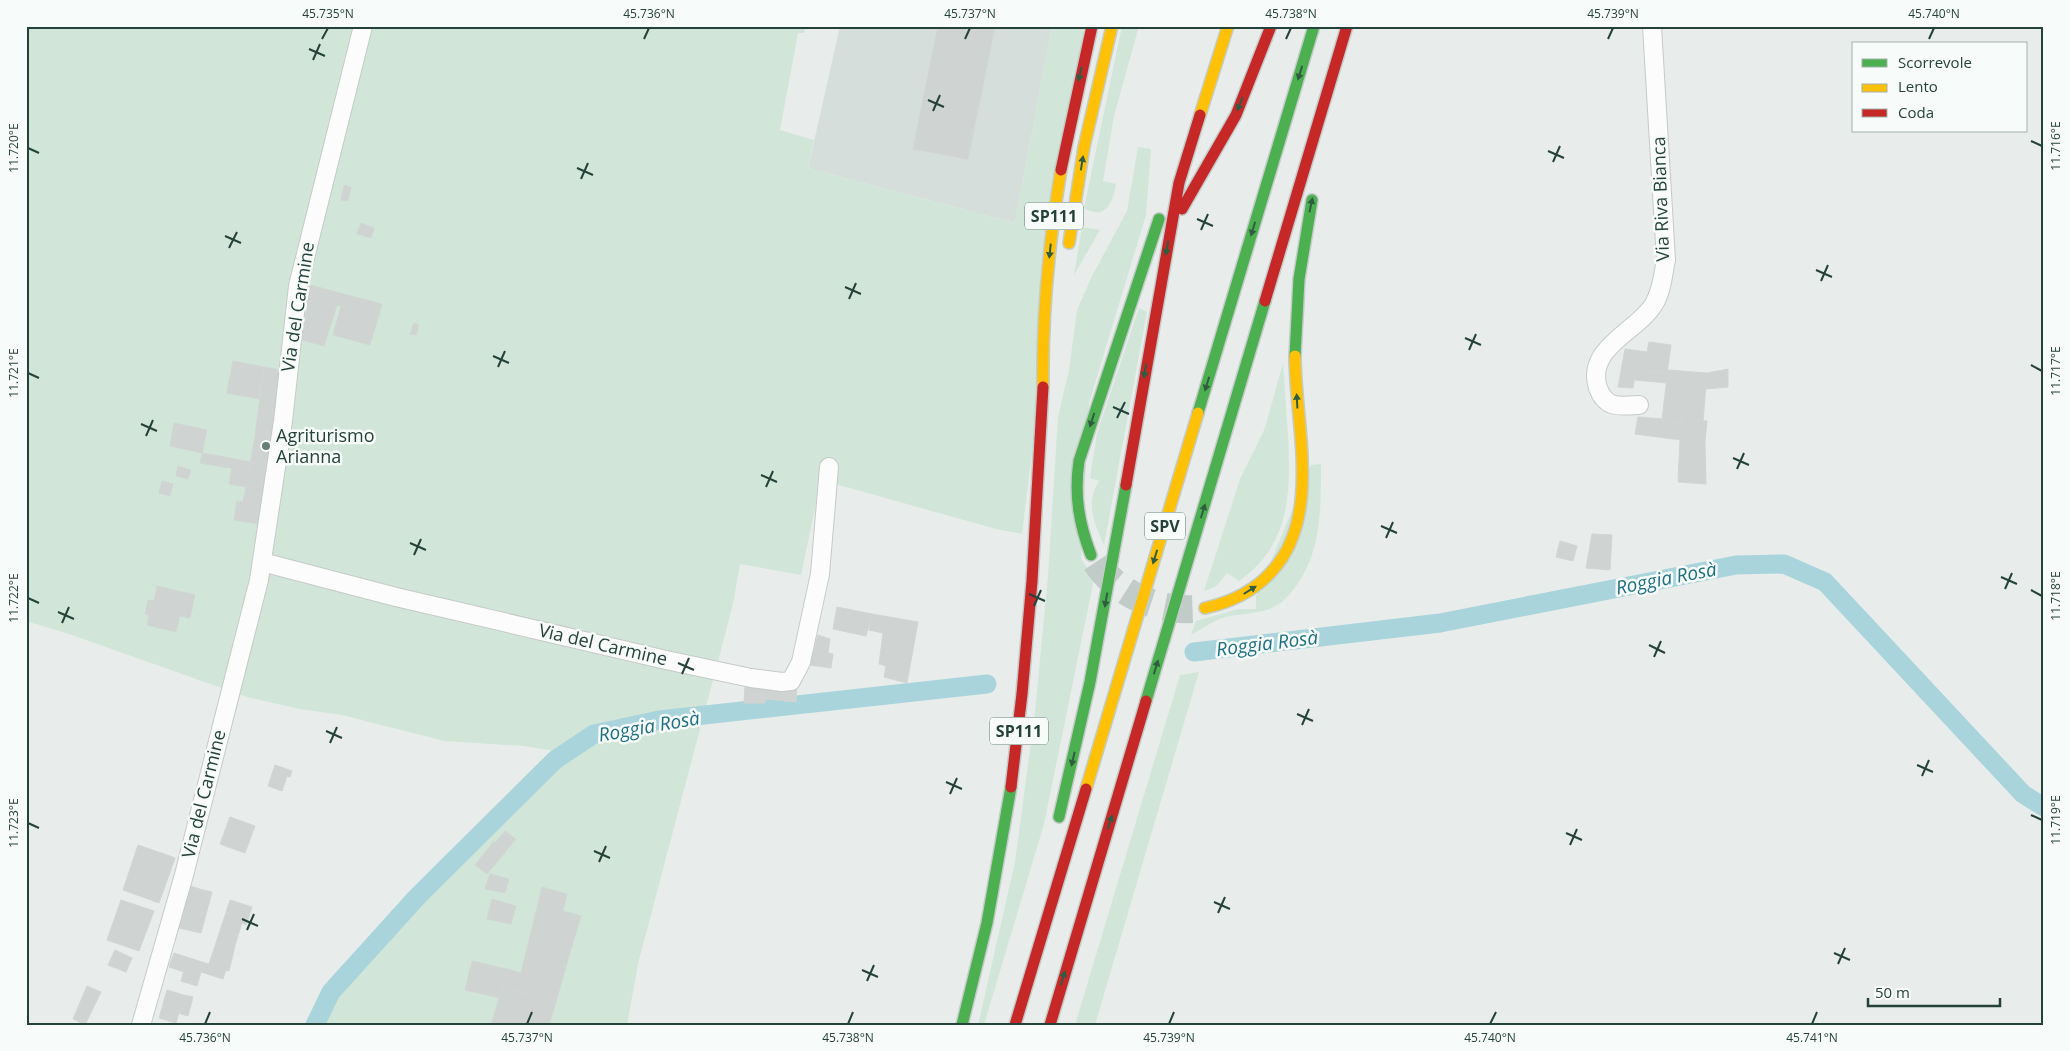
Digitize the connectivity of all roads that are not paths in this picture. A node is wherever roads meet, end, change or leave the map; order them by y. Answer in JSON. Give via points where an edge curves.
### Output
{"nodes":[{"id":1,"x":363,"y":26,"type":"edge"},
{"id":2,"x":1092,"y":26,"type":"edge"},
{"id":3,"x":1112,"y":26,"type":"edge"},
{"id":4,"x":1228,"y":26,"type":"edge"},
{"id":5,"x":1270,"y":26,"type":"edge"},
{"id":6,"x":1314,"y":26,"type":"edge"},
{"id":7,"x":1348,"y":26,"type":"edge"},
{"id":8,"x":1352,"y":26,"type":"edge"},
{"id":9,"x":1652,"y":26,"type":"edge"},
{"id":10,"x":1352,"y":51,"type":"dead end"},
{"id":11,"x":1179,"y":182,"type":"junction"},
{"id":12,"x":1314,"y":189,"type":"dead end"},
{"id":13,"x":1171,"y":229,"type":"junction"},
{"id":14,"x":1068,"y":251,"type":"dead end"},
{"id":15,"x":1055,"y":338,"type":"dead end"},
{"id":16,"x":1639,"y":405,"type":"dead end"},
{"id":17,"x":1043,"y":410,"type":"junction"},
{"id":18,"x":829,"y":467,"type":"dead end"},
{"id":19,"x":1091,"y":554,"type":"tunnel mouth"},
{"id":20,"x":262,"y":562,"type":"junction"},
{"id":21,"x":1205,"y":608,"type":"tunnel mouth"},
{"id":22,"x":1056,"y":828,"type":"dead end"},
{"id":23,"x":141,"y":1025,"type":"edge"},
{"id":24,"x":962,"y":1025,"type":"edge"},
{"id":25,"x":1015,"y":1025,"type":"edge"},
{"id":26,"x":1050,"y":1025,"type":"edge"}],
"edges":[{"from":1,"to":20,"type":"street","name":"Via del Carmine","via":[[298,286],[283,421]]},
{"from":2,"to":17,"type":"main road","number":"SP111","one_way":true,"via":[[1070,121],[1052,229],[1042,335]]},
{"from":14,"to":3,"type":"main road","number":"SP111","one_way":true,"via":[[1084,147]]},
{"from":4,"to":11,"type":"main road"},
{"from":5,"to":13,"type":"main road","one_way":true,"via":[[1236,115]]},
{"from":6,"to":25,"type":"main road","number":"SPV","one_way":true},
{"from":26,"to":7,"type":"main road","number":"SPV","one_way":true},
{"from":8,"to":10,"type":"main road"},
{"from":9,"to":16,"type":"street","name":"Via Riva Bianca","via":[[1666,260],[1654,304],[1641,320],[1610,345],[1599,363],[1596,382],[1602,397],[1610,404]]},
{"from":11,"to":13,"type":"main road"},
{"from":11,"to":19,"type":"main road","one_way":true,"via":[[1156,226],[1079,462],[1075,503]]},
{"from":21,"to":12,"type":"main road","one_way":true,"via":[[1230,601],[1260,584],[1287,552],[1298,526],[1303,476],[1295,380],[1295,328],[1300,269]]},
{"from":13,"to":22,"type":"main road","one_way":true,"via":[[1098,643]]},
{"from":15,"to":17,"type":"main road","number":"SP111"},
{"from":17,"to":24,"type":"main road","number":"SP111","via":[[1020,721],[988,922]]},
{"from":18,"to":20,"type":"street","name":"Via del Carmine","via":[[820,574],[801,662],[791,681],[751,678],[666,660]]},
{"from":20,"to":23,"type":"street","name":"Via del Carmine","via":[[184,875]]}]}
